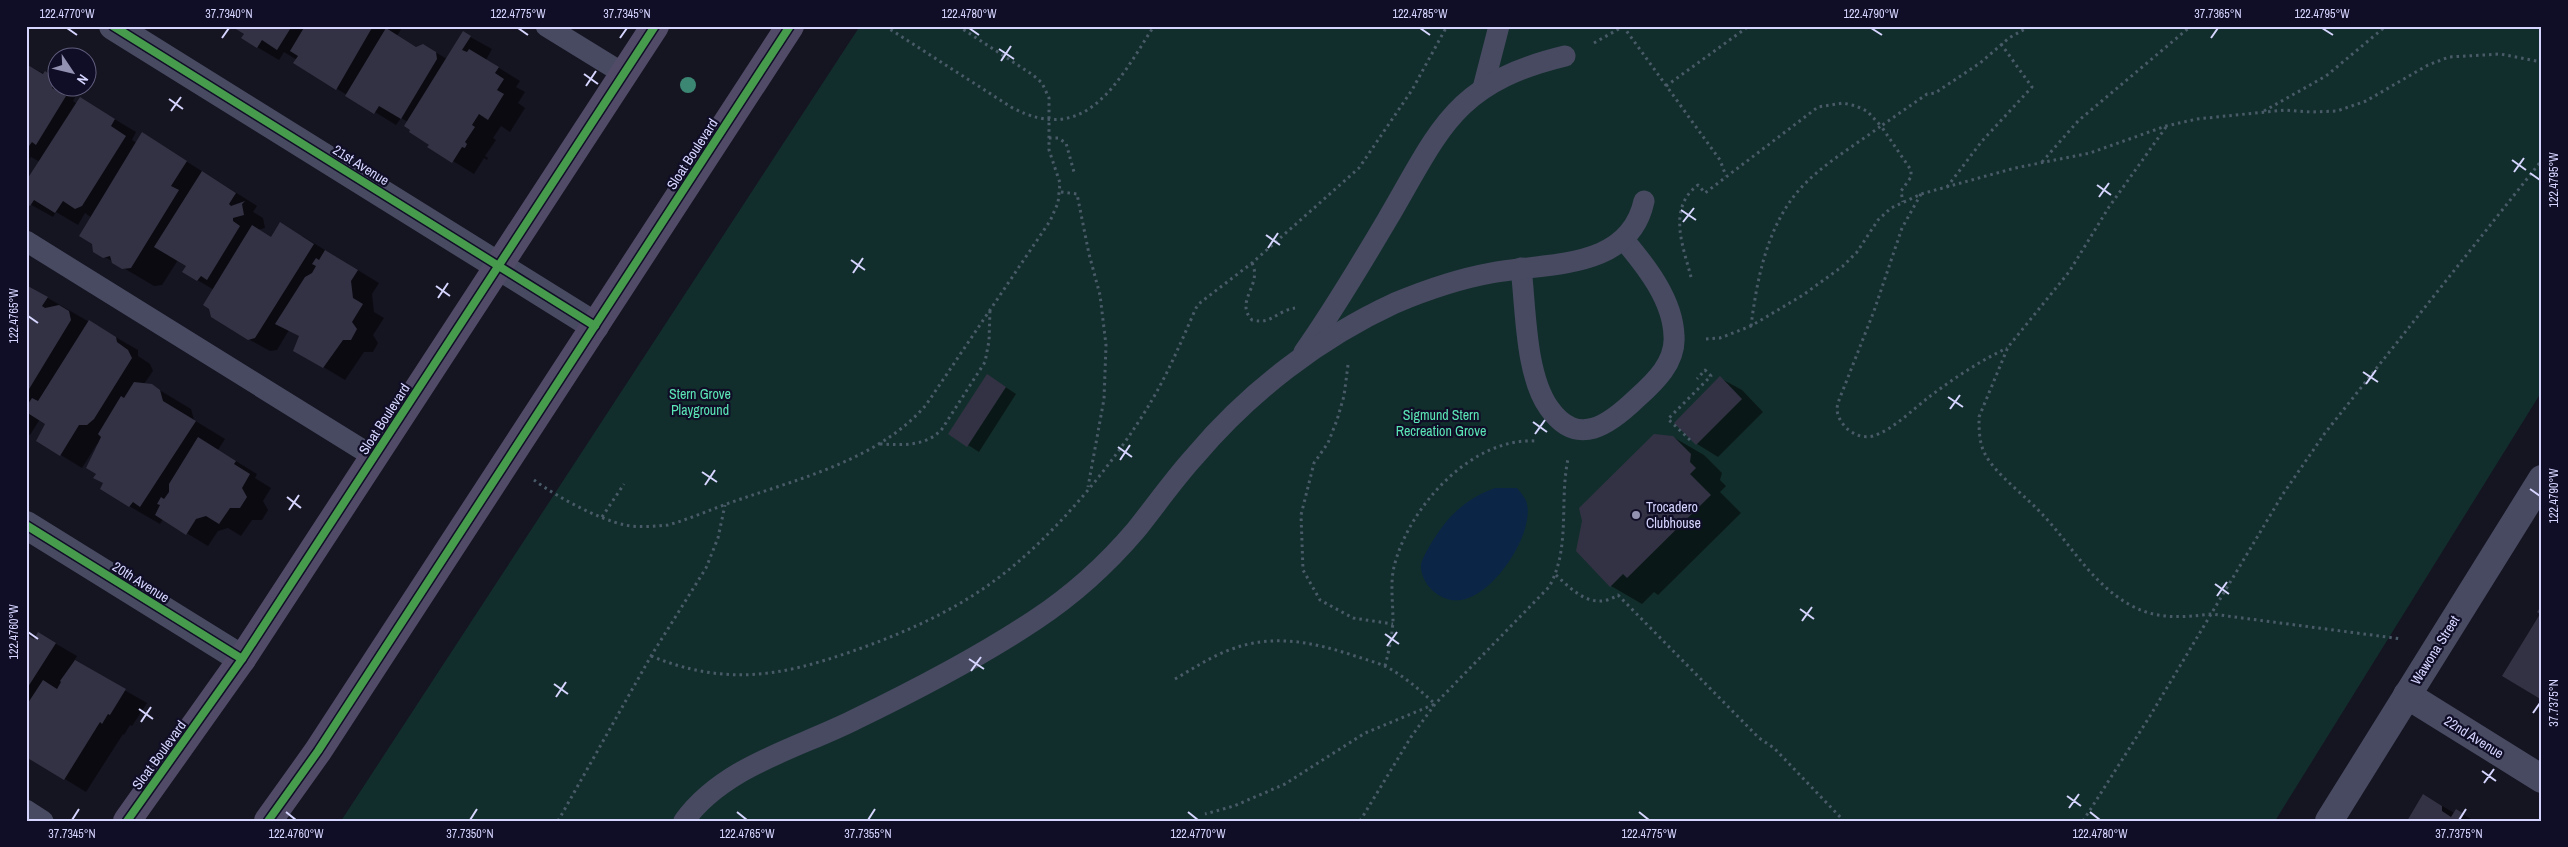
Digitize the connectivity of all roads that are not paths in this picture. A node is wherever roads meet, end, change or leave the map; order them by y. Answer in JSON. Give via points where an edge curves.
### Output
{"nodes":[{"id":1,"x":113,"y":26,"type":"edge"},
{"id":2,"x":546,"y":26,"type":"edge"},
{"id":3,"x":655,"y":26,"type":"edge"},
{"id":4,"x":790,"y":26,"type":"edge"},
{"id":5,"x":1499,"y":26,"type":"edge"},
{"id":6,"x":1565,"y":56,"type":"dead end"},
{"id":7,"x":624,"y":74,"type":"junction"},
{"id":8,"x":1483,"y":88,"type":"junction"},
{"id":9,"x":1644,"y":201,"type":"dead end"},
{"id":10,"x":1624,"y":240,"type":"junction"},
{"id":11,"x":26,"y":241,"type":"edge"},
{"id":12,"x":499,"y":266,"type":"junction"},
{"id":13,"x":1521,"y":268,"type":"junction"},
{"id":14,"x":595,"y":326,"type":"junction"},
{"id":15,"x":1300,"y":359,"type":"junction"},
{"id":16,"x":374,"y":457,"type":"junction"},
{"id":17,"x":2542,"y":479,"type":"edge"},
{"id":18,"x":26,"y":525,"type":"edge"},
{"id":19,"x":242,"y":660,"type":"junction"},
{"id":20,"x":2407,"y":695,"type":"junction"},
{"id":21,"x":2542,"y":779,"type":"edge"},
{"id":22,"x":26,"y":810,"type":"edge"},
{"id":23,"x":43,"y":821,"type":"edge"},
{"id":24,"x":127,"y":821,"type":"edge"},
{"id":25,"x":268,"y":821,"type":"edge"},
{"id":26,"x":684,"y":821,"type":"edge"},
{"id":27,"x":2329,"y":821,"type":"edge"}],
"edges":[{"from":1,"to":12,"type":"street","name":"21st Avenue"},
{"from":2,"to":7,"type":"lane"},
{"from":3,"to":7,"type":"main road","name":"Sloat Boulevard"},
{"from":4,"to":14,"type":"main road","name":"Sloat Boulevard"},
{"from":5,"to":8,"type":"lane"},
{"from":6,"to":8,"type":"lane","via":[[1514,71]]},
{"from":7,"to":12,"type":"main road","name":"Sloat Boulevard"},
{"from":8,"to":15,"type":"lane","via":[[1444,124],[1430,144]]},
{"from":9,"to":10,"type":"lane","via":[[1634,228]]},
{"from":10,"to":13,"type":"lane","via":[[1588,258]]},
{"from":10,"to":13,"type":"lane","via":[[1659,289],[1672,319],[1673,352],[1649,387],[1602,427],[1575,428],[1562,423],[1548,407],[1534,370]]},
{"from":11,"to":16,"type":"lane"},
{"from":12,"to":14,"type":"street","name":"21st Avenue"},
{"from":12,"to":16,"type":"main road","name":"Sloat Boulevard"},
{"from":13,"to":15,"type":"lane","via":[[1455,281],[1394,304]]},
{"from":14,"to":25,"type":"main road","name":"Sloat Boulevard","via":[[318,751]]},
{"from":15,"to":26,"type":"lane","via":[[1264,386],[1222,426],[1136,529],[1075,591],[992,646],[878,709],[736,774],[711,791]]},
{"from":16,"to":19,"type":"main road","name":"Sloat Boulevard"},
{"from":17,"to":20,"type":"street","name":"Wawona Street"},
{"from":18,"to":19,"type":"street","name":"20th Avenue"},
{"from":19,"to":24,"type":"main road","name":"Sloat Boulevard"},
{"from":20,"to":21,"type":"street","name":"22nd Avenue"},
{"from":20,"to":27,"type":"street","name":"Wawona Street"},
{"from":22,"to":23,"type":"lane"}]}
